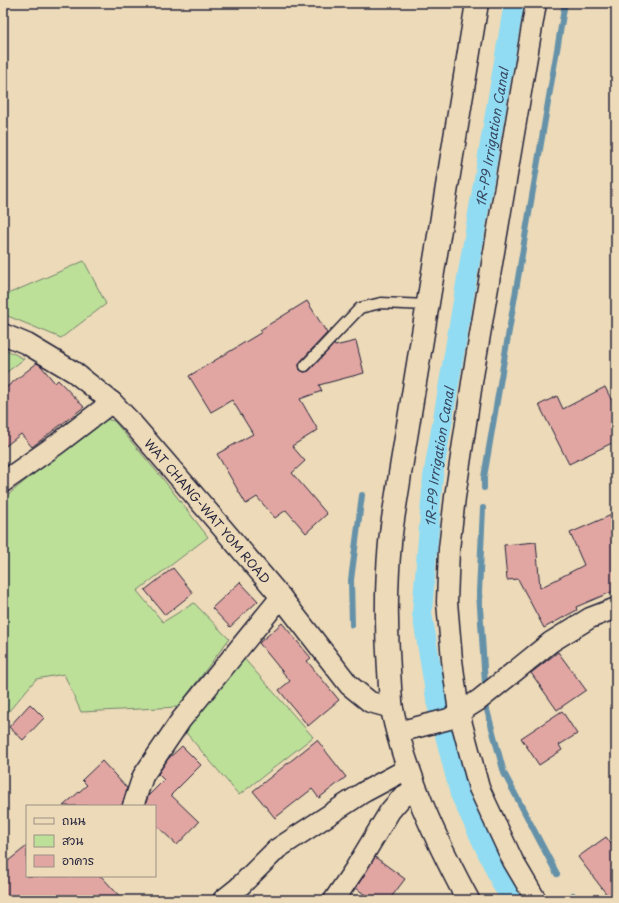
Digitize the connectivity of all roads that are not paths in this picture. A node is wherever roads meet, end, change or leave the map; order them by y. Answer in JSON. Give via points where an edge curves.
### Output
{"nodes":[{"id":1,"x":477,"y":3,"type":"edge"},
{"id":2,"x":536,"y":3,"type":"edge"},
{"id":3,"x":427,"y":305,"type":"junction"},
{"id":4,"x":3,"y":334,"type":"edge"},
{"id":5,"x":305,"y":366,"type":"dead end"},
{"id":6,"x":112,"y":402,"type":"junction"},
{"id":7,"x":3,"y":482,"type":"edge"},
{"id":8,"x":281,"y":597,"type":"junction"},
{"id":9,"x":616,"y":608,"type":"edge"},
{"id":10,"x":392,"y":708,"type":"junction"},
{"id":11,"x":454,"y":716,"type":"junction"},
{"id":12,"x":398,"y":732,"type":"junction"},
{"id":13,"x":409,"y":768,"type":"junction"},
{"id":14,"x":416,"y":789,"type":"junction"},
{"id":15,"x":133,"y":805,"type":"edge"},
{"id":16,"x":223,"y":900,"type":"edge"},
{"id":17,"x":334,"y":900,"type":"edge"},
{"id":18,"x":468,"y":900,"type":"edge"},
{"id":19,"x":536,"y":900,"type":"edge"}],
"edges":[{"from":1,"to":3,"type":"main road"},
{"from":2,"to":11,"type":"street","via":[[473,376],[449,549],[447,602]]},
{"from":3,"to":5,"type":"lane","via":[[381,303],[360,308]]},
{"from":3,"to":10,"type":"main road","via":[[390,542],[387,634]]},
{"from":4,"to":6,"type":"street","name":"WAT CHANG-WAT YOM ROAD","via":[[27,344],[74,372]]},
{"from":6,"to":7,"type":"street"},
{"from":6,"to":8,"type":"street","name":"WAT CHANG-WAT YOM ROAD"},
{"from":8,"to":10,"type":"street","name":"WAT CHANG-WAT YOM ROAD","via":[[349,685],[370,702]]},
{"from":8,"to":15,"type":"street","via":[[181,720],[143,776]]},
{"from":9,"to":11,"type":"street","via":[[590,618],[551,642],[479,700]]},
{"from":10,"to":12,"type":"main road"},
{"from":11,"to":12,"type":"street"},
{"from":11,"to":19,"type":"street","via":[[480,788],[513,861]]},
{"from":12,"to":13,"type":"main road"},
{"from":13,"to":14,"type":"main road"},
{"from":13,"to":16,"type":"street","via":[[364,792],[277,849]]},
{"from":14,"to":17,"type":"street","via":[[402,797],[390,811]]},
{"from":14,"to":18,"type":"main road","via":[[436,839]]}]}
